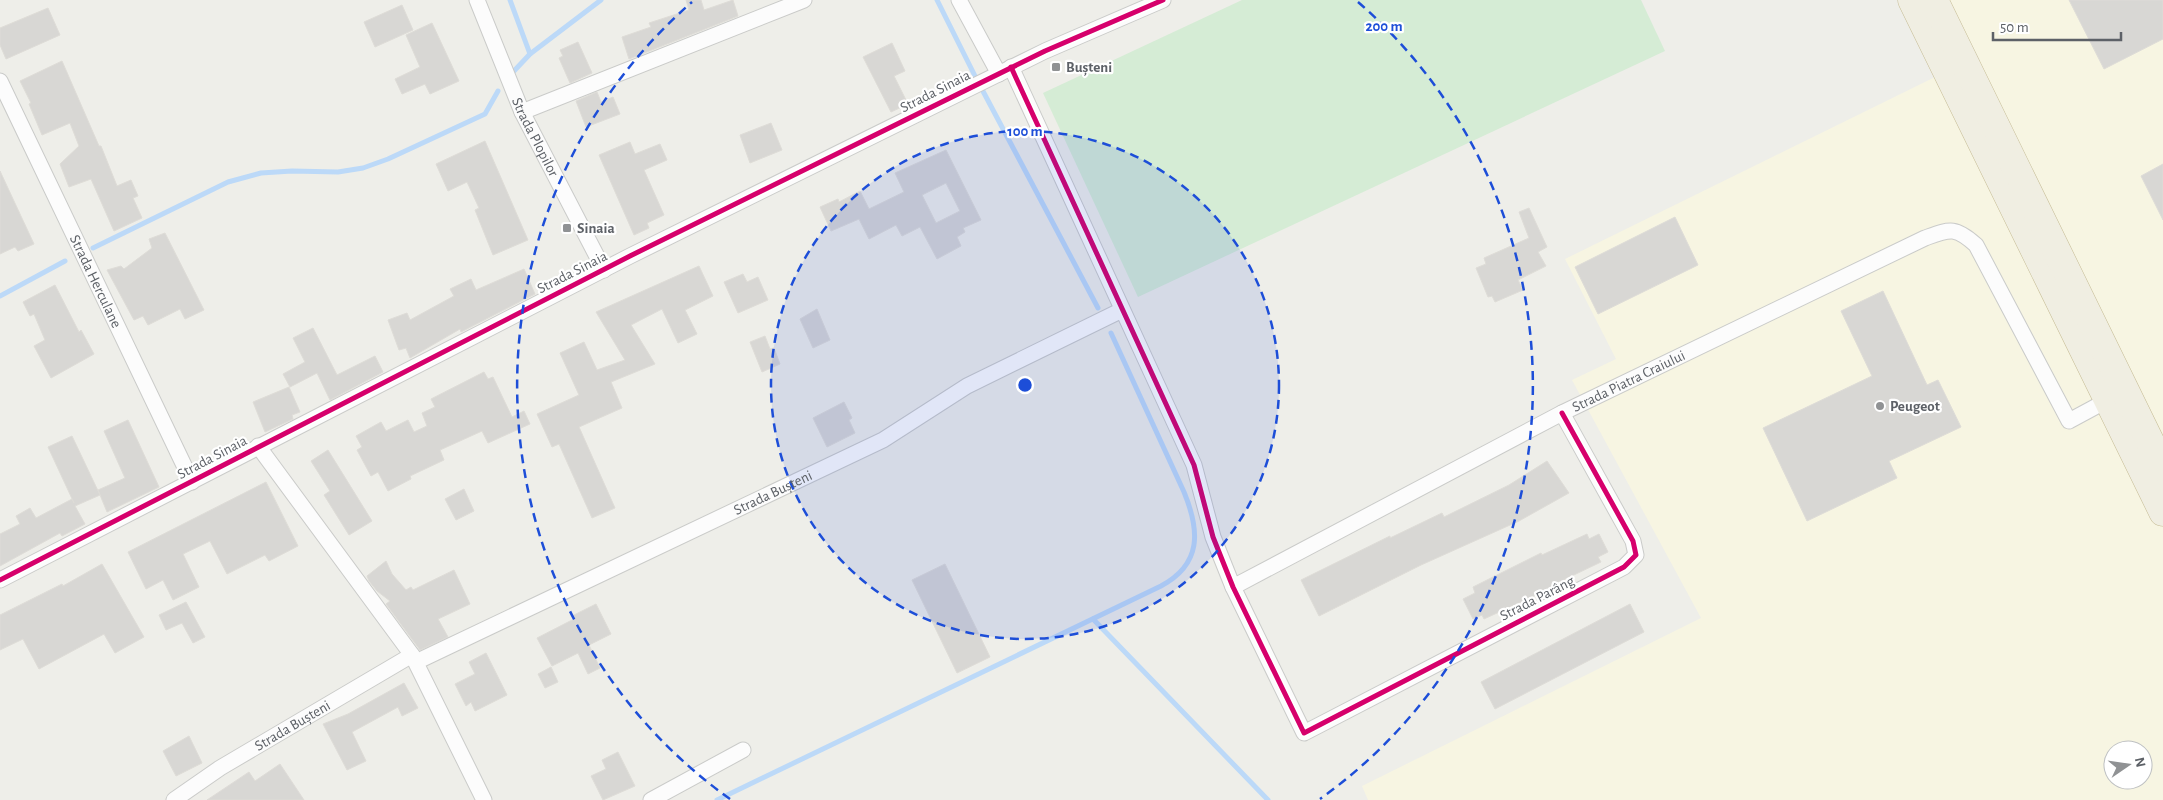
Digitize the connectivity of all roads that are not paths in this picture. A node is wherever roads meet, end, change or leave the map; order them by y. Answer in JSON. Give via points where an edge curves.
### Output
{"nodes":[{"id":1,"x":477,"y":0,"type":"edge"},
{"id":2,"x":804,"y":0,"type":"edge"},
{"id":3,"x":959,"y":0,"type":"edge"},
{"id":4,"x":1163,"y":0,"type":"edge"},
{"id":5,"x":1912,"y":0,"type":"edge"},
{"id":6,"x":1934,"y":0,"type":"edge"},
{"id":7,"x":999,"y":74,"type":"junction"},
{"id":8,"x":0,"y":81,"type":"edge"},
{"id":9,"x":522,"y":112,"type":"junction"},
{"id":10,"x":604,"y":270,"type":"junction"},
{"id":11,"x":1122,"y":310,"type":"junction"},
{"id":12,"x":2108,"y":400,"type":"junction"},
{"id":13,"x":1562,"y":413,"type":"junction"},
{"id":14,"x":258,"y":446,"type":"junction"},
{"id":15,"x":2163,"y":468,"type":"edge"},
{"id":16,"x":192,"y":482,"type":"junction"},
{"id":17,"x":2163,"y":512,"type":"edge"},
{"id":18,"x":0,"y":580,"type":"edge"},
{"id":19,"x":1232,"y":588,"type":"junction"},
{"id":20,"x":414,"y":659,"type":"junction"},
{"id":21,"x":742,"y":750,"type":"dead end"},
{"id":22,"x":174,"y":800,"type":"edge"},
{"id":23,"x":484,"y":800,"type":"edge"},
{"id":24,"x":651,"y":800,"type":"edge"}],
"edges":[{"from":1,"to":9,"type":"street","name":"Strada Plopilor"},
{"from":2,"to":9,"type":"street"},
{"from":3,"to":7,"type":"street"},
{"from":4,"to":7,"type":"street","name":"Strada Sinaia"},
{"from":5,"to":12,"type":"highway"},
{"from":6,"to":15,"type":"highway"},
{"from":7,"to":10,"type":"street","name":"Strada Sinaia"},
{"from":7,"to":11,"type":"street"},
{"from":8,"to":16,"type":"street","name":"Strada Herculane"},
{"from":9,"to":10,"type":"street","name":"Strada Plopilor"},
{"from":10,"to":14,"type":"street","name":"Strada Sinaia"},
{"from":11,"to":19,"type":"street","via":[[1194,465],[1213,537]]},
{"from":11,"to":20,"type":"street","name":"Strada Bușteni","via":[[967,386],[883,440]]},
{"from":12,"to":13,"type":"street","name":"Strada Piatra Craiului","via":[[2069,421],[1976,245],[1954,229],[1925,238]]},
{"from":12,"to":17,"type":"highway"},
{"from":13,"to":19,"type":"street","name":"Strada Piatra Craiului"},
{"from":13,"to":19,"type":"street","name":"Strada Parâng","via":[[1633,541],[1636,555],[1624,567],[1304,733]]},
{"from":14,"to":16,"type":"street","name":"Strada Sinaia"},
{"from":14,"to":20,"type":"street"},
{"from":16,"to":18,"type":"street","name":"Strada Sinaia"},
{"from":20,"to":22,"type":"street","name":"Strada Bușteni","via":[[220,768]]},
{"from":20,"to":23,"type":"street"},
{"from":21,"to":24,"type":"street"}]}
